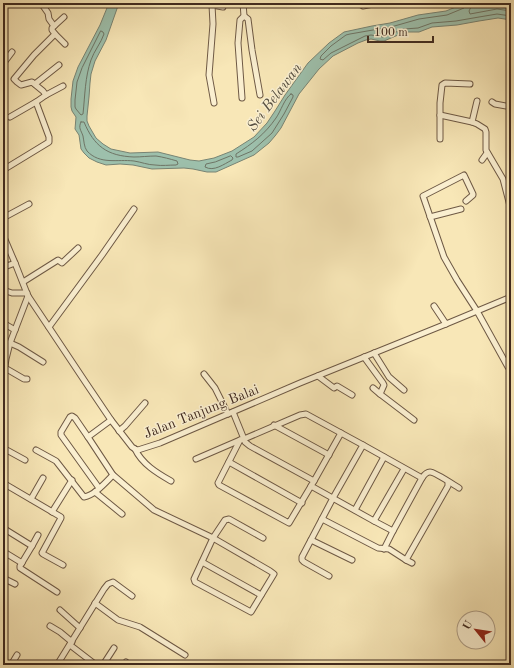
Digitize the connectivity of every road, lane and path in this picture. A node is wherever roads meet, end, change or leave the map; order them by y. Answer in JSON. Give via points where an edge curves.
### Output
{"nodes":[{"id":1,"x":41,"y":3,"type":"edge"},
{"id":2,"x":196,"y":3,"type":"edge"},
{"id":3,"x":243,"y":3,"type":"edge"},
{"id":4,"x":360,"y":3,"type":"edge"},
{"id":5,"x":378,"y":3,"type":"edge"},
{"id":6,"x":212,"y":5,"type":"junction"},
{"id":7,"x":223,"y":7,"type":"dead end"},
{"id":8,"x":244,"y":16,"type":"junction"},
{"id":9,"x":64,"y":17,"type":"dead end"},
{"id":10,"x":54,"y":26,"type":"junction"},
{"id":11,"x":55,"y":34,"type":"junction"},
{"id":12,"x":66,"y":44,"type":"dead end"},
{"id":13,"x":12,"y":52,"type":"dead end"},
{"id":14,"x":3,"y":64,"type":"edge"},
{"id":15,"x":59,"y":65,"type":"dead end"},
{"id":16,"x":35,"y":84,"type":"junction"},
{"id":17,"x":470,"y":84,"type":"dead end"},
{"id":18,"x":63,"y":86,"type":"dead end"},
{"id":19,"x":46,"y":95,"type":"junction"},
{"id":20,"x":260,"y":95,"type":"dead end"},
{"id":21,"x":242,"y":98,"type":"dead end"},
{"id":22,"x":477,"y":101,"type":"dead end"},
{"id":23,"x":36,"y":102,"type":"junction"},
{"id":24,"x":492,"y":102,"type":"dead end"},
{"id":25,"x":214,"y":103,"type":"dead end"},
{"id":26,"x":511,"y":107,"type":"edge"},
{"id":27,"x":440,"y":115,"type":"junction"},
{"id":28,"x":10,"y":117,"type":"dead end"},
{"id":29,"x":472,"y":122,"type":"junction"},
{"id":30,"x":440,"y":139,"type":"dead end"},
{"id":31,"x":487,"y":153,"type":"junction"},
{"id":32,"x":482,"y":160,"type":"dead end"},
{"id":33,"x":3,"y":170,"type":"edge"},
{"id":34,"x":466,"y":201,"type":"dead end"},
{"id":35,"x":30,"y":204,"type":"dead end"},
{"id":36,"x":134,"y":209,"type":"dead end"},
{"id":37,"x":461,"y":209,"type":"dead end"},
{"id":38,"x":511,"y":210,"type":"edge"},
{"id":39,"x":430,"y":217,"type":"junction"},
{"id":40,"x":3,"y":218,"type":"edge"},
{"id":41,"x":3,"y":235,"type":"edge"},
{"id":42,"x":78,"y":248,"type":"dead end"},
{"id":43,"x":15,"y":263,"type":"junction"},
{"id":44,"x":3,"y":267,"type":"edge"},
{"id":45,"x":23,"y":282,"type":"junction"},
{"id":46,"x":3,"y":290,"type":"edge"},
{"id":47,"x":27,"y":295,"type":"junction"},
{"id":48,"x":511,"y":297,"type":"edge"},
{"id":49,"x":434,"y":306,"type":"dead end"},
{"id":50,"x":476,"y":311,"type":"junction"},
{"id":51,"x":3,"y":323,"type":"edge"},
{"id":52,"x":446,"y":324,"type":"junction"},
{"id":53,"x":48,"y":327,"type":"junction"},
{"id":54,"x":15,"y":330,"type":"junction"},
{"id":55,"x":10,"y":343,"type":"junction"},
{"id":56,"x":374,"y":353,"type":"junction"},
{"id":57,"x":364,"y":357,"type":"junction"},
{"id":58,"x":43,"y":362,"type":"dead end"},
{"id":59,"x":508,"y":367,"type":"dead end"},
{"id":60,"x":5,"y":368,"type":"junction"},
{"id":61,"x":204,"y":374,"type":"dead end"},
{"id":62,"x":3,"y":376,"type":"edge"},
{"id":63,"x":318,"y":376,"type":"junction"},
{"id":64,"x":27,"y":379,"type":"dead end"},
{"id":65,"x":3,"y":380,"type":"edge"},
{"id":66,"x":373,"y":388,"type":"dead end"},
{"id":67,"x":404,"y":390,"type":"dead end"},
{"id":68,"x":380,"y":394,"type":"junction"},
{"id":69,"x":352,"y":395,"type":"dead end"},
{"id":70,"x":145,"y":403,"type":"dead end"},
{"id":71,"x":230,"y":413,"type":"junction"},
{"id":72,"x":111,"y":420,"type":"junction"},
{"id":73,"x":414,"y":420,"type":"dead end"},
{"id":74,"x":274,"y":425,"type":"junction"},
{"id":75,"x":119,"y":431,"type":"junction"},
{"id":76,"x":341,"y":433,"type":"junction"},
{"id":77,"x":88,"y":437,"type":"junction"},
{"id":78,"x":242,"y":439,"type":"junction"},
{"id":79,"x":363,"y":445,"type":"junction"},
{"id":80,"x":3,"y":448,"type":"edge"},
{"id":81,"x":135,"y":449,"type":"junction"},
{"id":82,"x":36,"y":450,"type":"dead end"},
{"id":83,"x":329,"y":455,"type":"junction"},
{"id":84,"x":384,"y":457,"type":"junction"},
{"id":85,"x":196,"y":459,"type":"dead end"},
{"id":86,"x":25,"y":460,"type":"dead end"},
{"id":87,"x":230,"y":462,"type":"junction"},
{"id":88,"x":404,"y":469,"type":"junction"},
{"id":89,"x":113,"y":475,"type":"junction"},
{"id":90,"x":43,"y":478,"type":"dead end"},
{"id":91,"x":422,"y":478,"type":"junction"},
{"id":92,"x":72,"y":480,"type":"junction"},
{"id":93,"x":172,"y":481,"type":"dead end"},
{"id":94,"x":314,"y":481,"type":"junction"},
{"id":95,"x":3,"y":483,"type":"edge"},
{"id":96,"x":448,"y":483,"type":"junction"},
{"id":97,"x":311,"y":486,"type":"junction"},
{"id":98,"x":459,"y":488,"type":"dead end"},
{"id":99,"x":97,"y":490,"type":"junction"},
{"id":100,"x":333,"y":498,"type":"junction"},
{"id":101,"x":31,"y":499,"type":"junction"},
{"id":102,"x":302,"y":503,"type":"junction"},
{"id":103,"x":355,"y":510,"type":"junction"},
{"id":104,"x":52,"y":512,"type":"junction"},
{"id":105,"x":122,"y":514,"type":"dead end"},
{"id":106,"x":322,"y":519,"type":"junction"},
{"id":107,"x":374,"y":521,"type":"junction"},
{"id":108,"x":3,"y":528,"type":"edge"},
{"id":109,"x":393,"y":531,"type":"junction"},
{"id":110,"x":38,"y":535,"type":"dead end"},
{"id":111,"x":213,"y":538,"type":"junction"},
{"id":112,"x":263,"y":538,"type":"dead end"},
{"id":113,"x":311,"y":540,"type":"junction"},
{"id":114,"x":32,"y":546,"type":"junction"},
{"id":115,"x":384,"y":549,"type":"junction"},
{"id":116,"x":4,"y":552,"type":"dead end"},
{"id":117,"x":352,"y":560,"type":"dead end"},
{"id":118,"x":406,"y":560,"type":"junction"},
{"id":119,"x":202,"y":562,"type":"junction"},
{"id":120,"x":22,"y":563,"type":"junction"},
{"id":121,"x":412,"y":563,"type":"dead end"},
{"id":122,"x":63,"y":565,"type":"dead end"},
{"id":123,"x":329,"y":576,"type":"dead end"},
{"id":124,"x":3,"y":578,"type":"edge"},
{"id":125,"x":15,"y":584,"type":"dead end"},
{"id":126,"x":57,"y":592,"type":"dead end"},
{"id":127,"x":261,"y":595,"type":"junction"},
{"id":128,"x":132,"y":596,"type":"dead end"},
{"id":129,"x":95,"y":602,"type":"junction"},
{"id":130,"x":60,"y":610,"type":"dead end"},
{"id":131,"x":50,"y":626,"type":"dead end"},
{"id":132,"x":80,"y":628,"type":"junction"},
{"id":133,"x":71,"y":644,"type":"junction"},
{"id":134,"x":114,"y":648,"type":"dead end"},
{"id":135,"x":17,"y":655,"type":"dead end"},
{"id":136,"x":185,"y":655,"type":"dead end"},
{"id":137,"x":11,"y":665,"type":"edge"},
{"id":138,"x":57,"y":665,"type":"edge"},
{"id":139,"x":96,"y":665,"type":"edge"},
{"id":140,"x":103,"y":665,"type":"edge"}],
"edges":[{"from":1,"to":10,"type":"street"},
{"from":2,"to":6,"type":"street"},
{"from":3,"to":8,"type":"street"},
{"from":4,"to":5,"type":"street","via":[[363,6]]},
{"from":6,"to":7,"type":"street"},
{"from":6,"to":25,"type":"street","via":[[209,75]]},
{"from":8,"to":20,"type":"street","via":[[248,19]]},
{"from":8,"to":21,"type":"street","via":[[240,20],[238,43]]},
{"from":9,"to":10,"type":"street"},
{"from":10,"to":11,"type":"street","via":[[52,29]]},
{"from":11,"to":12,"type":"street"},
{"from":11,"to":16,"type":"street","via":[[14,79],[21,85],[31,82]]},
{"from":13,"to":14,"type":"street"},
{"from":15,"to":16,"type":"street"},
{"from":16,"to":19,"type":"street"},
{"from":17,"to":27,"type":"street","via":[[442,85]]},
{"from":18,"to":19,"type":"street"},
{"from":19,"to":23,"type":"street"},
{"from":22,"to":29,"type":"street"},
{"from":23,"to":28,"type":"street"},
{"from":23,"to":33,"type":"street","via":[[50,141]]},
{"from":24,"to":26,"type":"street"},
{"from":27,"to":29,"type":"street"},
{"from":27,"to":30,"type":"street"},
{"from":29,"to":31,"type":"street","via":[[485,129]]},
{"from":31,"to":32,"type":"street"},
{"from":31,"to":38,"type":"street","via":[[504,183]]},
{"from":34,"to":39,"type":"street","via":[[473,194],[464,175],[423,197]]},
{"from":35,"to":40,"type":"street"},
{"from":36,"to":53,"type":"street"},
{"from":37,"to":39,"type":"street"},
{"from":39,"to":50,"type":"street","via":[[444,257]]},
{"from":41,"to":43,"type":"street","name":"Jalan Tanjung Balai"},
{"from":42,"to":45,"type":"street","via":[[62,263],[58,260]]},
{"from":43,"to":44,"type":"street"},
{"from":43,"to":45,"type":"street","name":"Jalan Tanjung Balai"},
{"from":45,"to":47,"type":"street","name":"Jalan Tanjung Balai"},
{"from":46,"to":47,"type":"street"},
{"from":47,"to":53,"type":"street","name":"Jalan Tanjung Balai"},
{"from":47,"to":54,"type":"street"},
{"from":48,"to":50,"type":"street","name":"Jalan Tanjung Balai"},
{"from":49,"to":52,"type":"street"},
{"from":50,"to":52,"type":"street","name":"Jalan Tanjung Balai"},
{"from":50,"to":59,"type":"street"},
{"from":51,"to":54,"type":"street"},
{"from":52,"to":56,"type":"street","name":"Jalan Tanjung Balai"},
{"from":53,"to":72,"type":"street","name":"Jalan Tanjung Balai"},
{"from":54,"to":55,"type":"street"},
{"from":55,"to":58,"type":"street"},
{"from":55,"to":60,"type":"street"},
{"from":56,"to":57,"type":"street","name":"Jalan Tanjung Balai"},
{"from":56,"to":67,"type":"street","via":[[390,377]]},
{"from":57,"to":63,"type":"street","name":"Jalan Tanjung Balai"},
{"from":57,"to":68,"type":"street","via":[[384,385]]},
{"from":60,"to":62,"type":"street"},
{"from":60,"to":64,"type":"street","via":[[24,380]]},
{"from":61,"to":71,"type":"street"},
{"from":62,"to":65,"type":"street"},
{"from":63,"to":69,"type":"street","via":[[334,388],[337,386]]},
{"from":63,"to":71,"type":"street","name":"Jalan Tanjung Balai"},
{"from":66,"to":68,"type":"street"},
{"from":68,"to":73,"type":"street"},
{"from":70,"to":75,"type":"street"},
{"from":71,"to":78,"type":"street"},
{"from":71,"to":81,"type":"street","name":"Jalan Tanjung Balai","via":[[160,443]]},
{"from":72,"to":75,"type":"street","name":"Jalan Tanjung Balai"},
{"from":72,"to":77,"type":"street"},
{"from":74,"to":76,"type":"street","via":[[306,414]]},
{"from":74,"to":78,"type":"street"},
{"from":74,"to":83,"type":"street"},
{"from":75,"to":81,"type":"street","name":"Jalan Tanjung Balai"},
{"from":76,"to":79,"type":"street"},
{"from":76,"to":83,"type":"street"},
{"from":77,"to":89,"type":"street"},
{"from":77,"to":99,"type":"street","via":[[74,417],[70,417],[61,432]]},
{"from":78,"to":85,"type":"street"},
{"from":78,"to":87,"type":"street"},
{"from":78,"to":94,"type":"street","via":[[250,446]]},
{"from":79,"to":84,"type":"street"},
{"from":79,"to":100,"type":"street"},
{"from":80,"to":86,"type":"street"},
{"from":81,"to":93,"type":"street","via":[[139,457],[152,469]]},
{"from":82,"to":92,"type":"street","via":[[56,461]]},
{"from":83,"to":94,"type":"street"},
{"from":84,"to":88,"type":"street"},
{"from":84,"to":103,"type":"street"},
{"from":87,"to":102,"type":"street"},
{"from":87,"to":102,"type":"street","via":[[218,483],[220,485],[289,523]]},
{"from":88,"to":91,"type":"street"},
{"from":88,"to":107,"type":"street"},
{"from":89,"to":99,"type":"street"},
{"from":89,"to":111,"type":"street","via":[[154,510]]},
{"from":90,"to":101,"type":"street"},
{"from":91,"to":96,"type":"street","via":[[430,472]]},
{"from":91,"to":109,"type":"street"},
{"from":92,"to":99,"type":"street","via":[[84,497]]},
{"from":92,"to":104,"type":"street"},
{"from":94,"to":97,"type":"street"},
{"from":95,"to":101,"type":"street"},
{"from":96,"to":98,"type":"street"},
{"from":96,"to":118,"type":"street"},
{"from":97,"to":100,"type":"street"},
{"from":97,"to":102,"type":"street"},
{"from":99,"to":105,"type":"street"},
{"from":100,"to":103,"type":"street"},
{"from":100,"to":106,"type":"street"},
{"from":101,"to":104,"type":"street"},
{"from":103,"to":107,"type":"street"},
{"from":104,"to":122,"type":"street","via":[[61,518],[42,553]]},
{"from":106,"to":113,"type":"street"},
{"from":106,"to":115,"type":"street"},
{"from":107,"to":109,"type":"street"},
{"from":108,"to":114,"type":"street"},
{"from":109,"to":115,"type":"street"},
{"from":110,"to":114,"type":"street"},
{"from":111,"to":112,"type":"street","via":[[222,524],[229,519]]},
{"from":111,"to":119,"type":"street"},
{"from":111,"to":127,"type":"street","via":[[273,573]]},
{"from":113,"to":117,"type":"street"},
{"from":113,"to":123,"type":"street","via":[[302,560]]},
{"from":114,"to":120,"type":"street"},
{"from":115,"to":118,"type":"street"},
{"from":116,"to":120,"type":"street"},
{"from":118,"to":121,"type":"street"},
{"from":119,"to":127,"type":"street"},
{"from":119,"to":127,"type":"street","via":[[194,580],[202,586],[250,612]]},
{"from":120,"to":126,"type":"street","via":[[20,568]]},
{"from":124,"to":125,"type":"street"},
{"from":128,"to":129,"type":"street","via":[[113,582],[108,584]]},
{"from":129,"to":132,"type":"street"},
{"from":129,"to":136,"type":"street","via":[[118,620],[140,627]]},
{"from":130,"to":132,"type":"street"},
{"from":131,"to":133,"type":"street"},
{"from":132,"to":133,"type":"street"},
{"from":133,"to":138,"type":"street"},
{"from":133,"to":139,"type":"street"},
{"from":134,"to":140,"type":"street"},
{"from":135,"to":137,"type":"street"}]}
